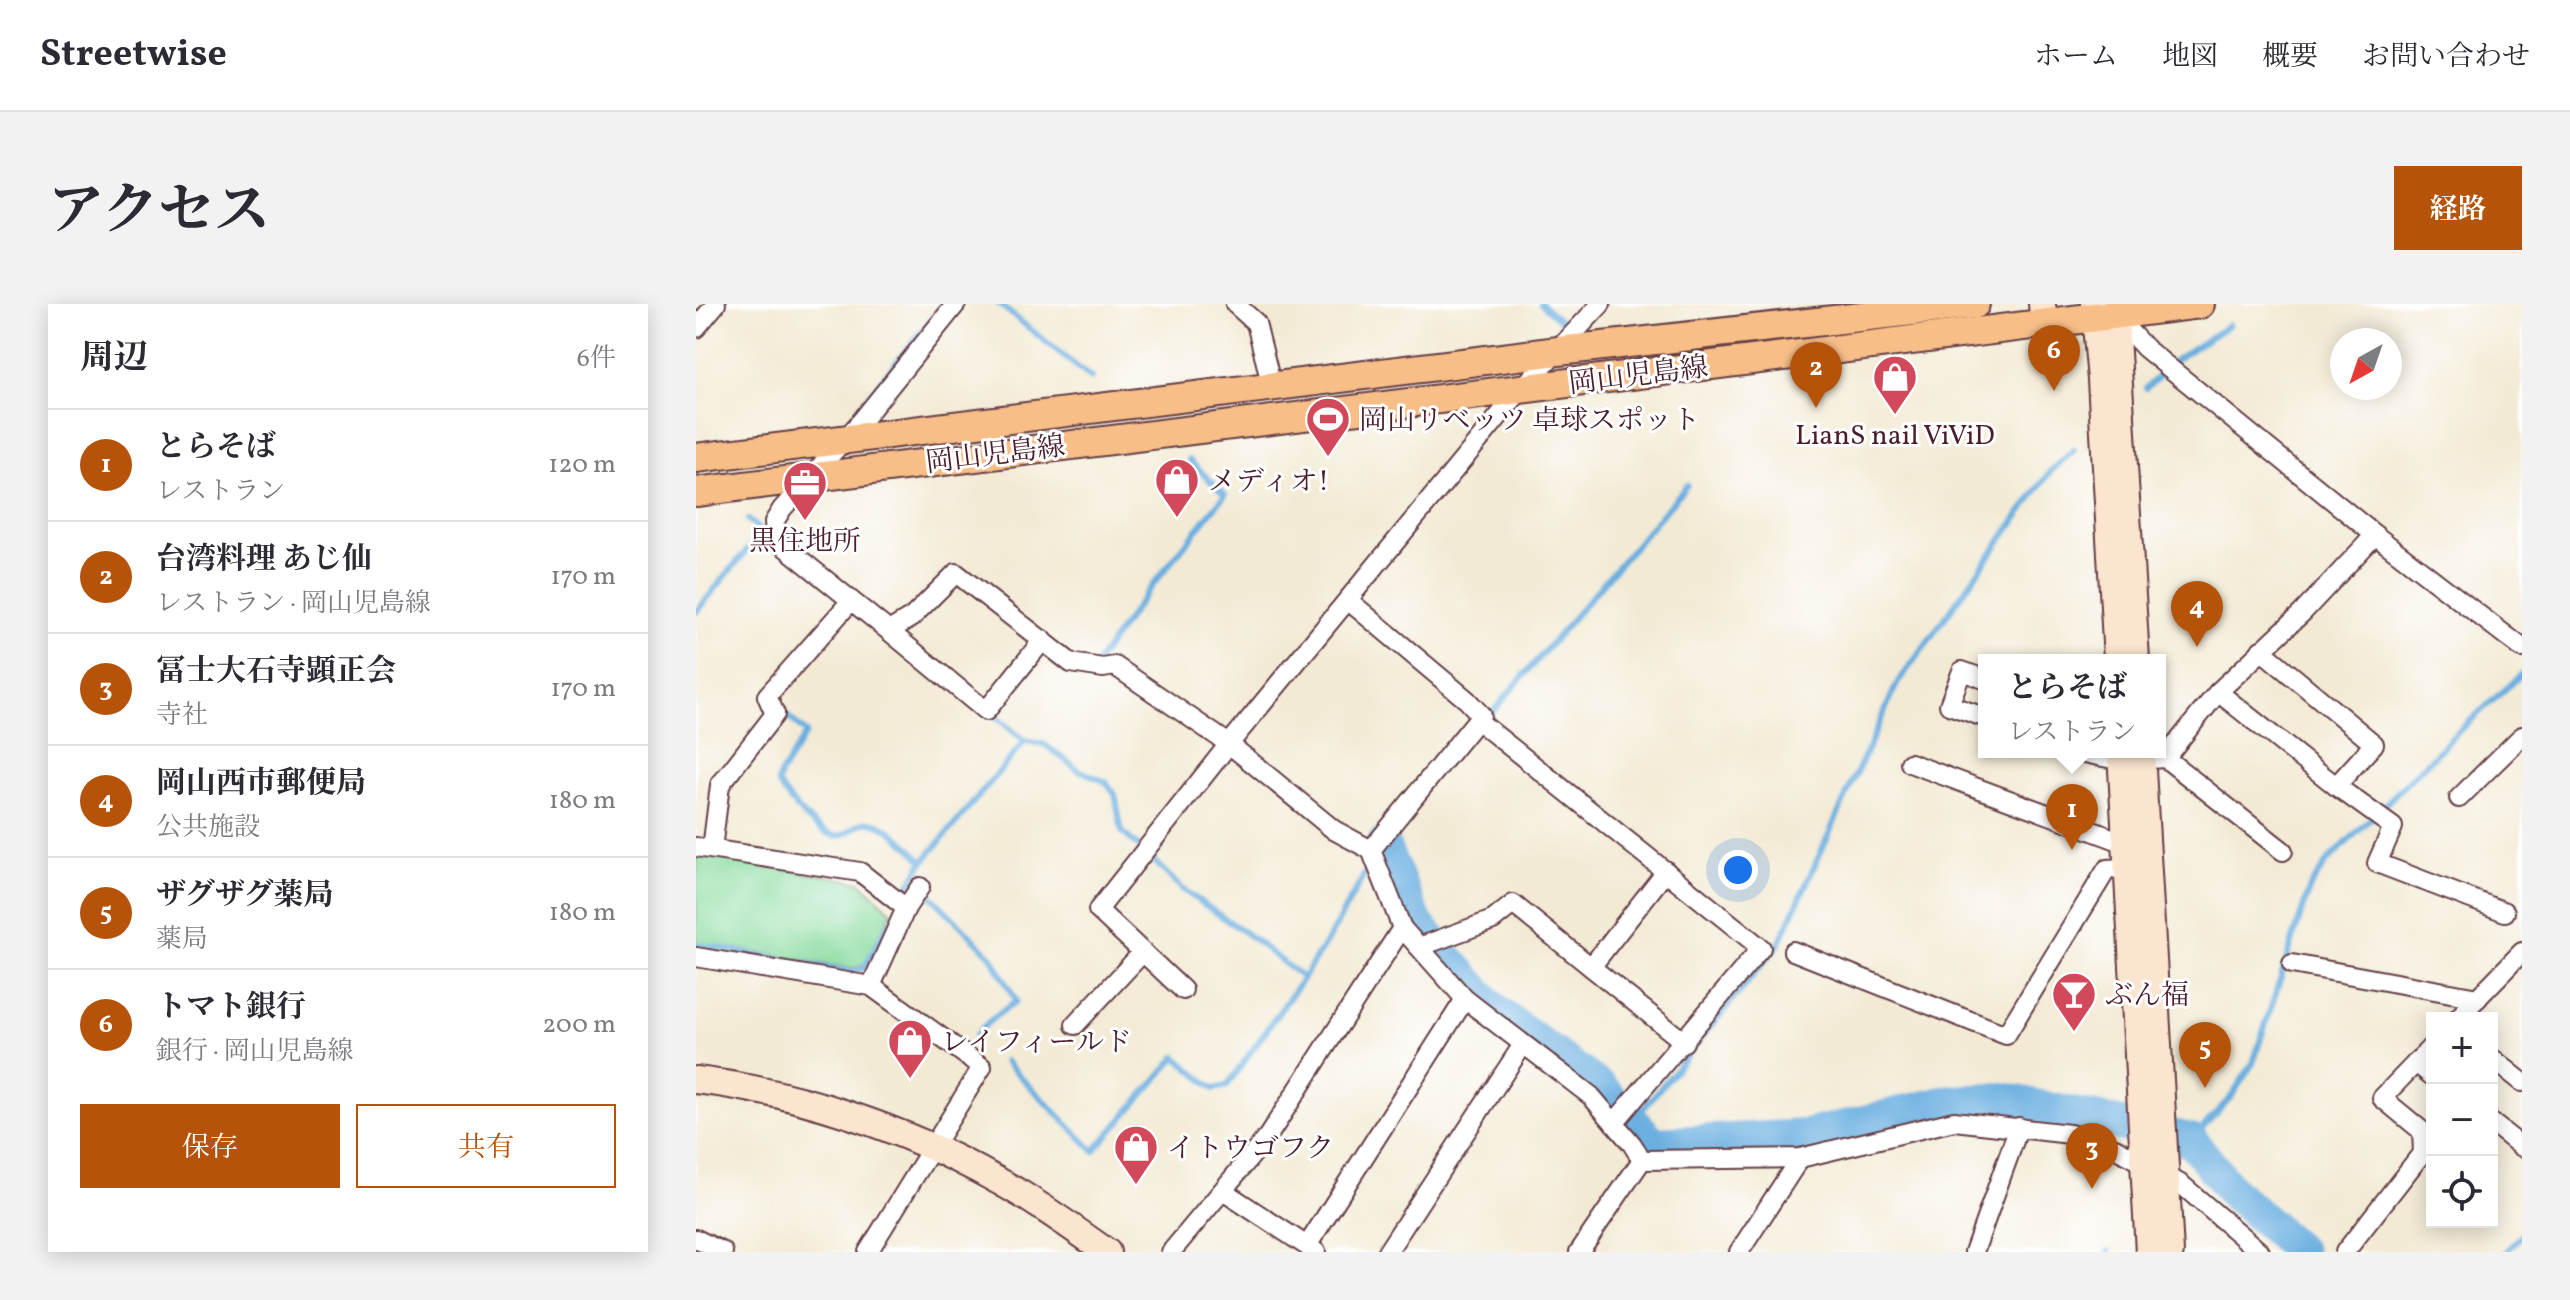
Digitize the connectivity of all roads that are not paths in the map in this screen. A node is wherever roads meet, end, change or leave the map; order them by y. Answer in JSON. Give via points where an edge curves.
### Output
{"nodes":[{"id":1,"x":716,"y":304,"type":"edge"},
{"id":2,"x":956,"y":304,"type":"edge"},
{"id":3,"x":1236,"y":304,"type":"edge"},
{"id":4,"x":1601,"y":304,"type":"edge"},
{"id":5,"x":1966,"y":304,"type":"edge"},
{"id":6,"x":2200,"y":304,"type":"edge"},
{"id":7,"x":2104,"y":310,"type":"edge"},
{"id":8,"x":2043,"y":314,"type":"edge"},
{"id":9,"x":696,"y":328,"type":"edge"},
{"id":10,"x":1558,"y":351,"type":"junction"},
{"id":11,"x":1272,"y":387,"type":"junction"},
{"id":12,"x":1522,"y":388,"type":"junction"},
{"id":13,"x":844,"y":440,"type":"junction"},
{"id":14,"x":696,"y":458,"type":"edge"},
{"id":15,"x":811,"y":476,"type":"junction"},
{"id":16,"x":696,"y":492,"type":"edge"},
{"id":17,"x":2375,"y":535,"type":"junction"},
{"id":18,"x":851,"y":601,"type":"junction"},
{"id":19,"x":1349,"y":601,"type":"junction"},
{"id":20,"x":889,"y":631,"type":"junction"},
{"id":21,"x":1043,"y":640,"type":"junction"},
{"id":22,"x":2522,"y":648,"type":"edge"},
{"id":23,"x":2261,"y":650,"type":"junction"},
{"id":24,"x":2117,"y":654,"type":"edge"},
{"id":25,"x":2135,"y":654,"type":"edge"},
{"id":26,"x":1978,"y":677,"type":"edge"},
{"id":27,"x":2218,"y":692,"type":"junction"},
{"id":28,"x":1978,"y":715,"type":"edge"},
{"id":29,"x":1477,"y":720,"type":"junction"},
{"id":30,"x":2166,"y":734,"type":"edge"},
{"id":31,"x":2522,"y":736,"type":"edge"},
{"id":32,"x":1229,"y":744,"type":"junction"},
{"id":33,"x":2138,"y":758,"type":"edge"},
{"id":34,"x":2141,"y":758,"type":"edge"},
{"id":35,"x":1910,"y":763,"type":"dead end"},
{"id":36,"x":2336,"y":786,"type":"junction"},
{"id":37,"x":2459,"y":798,"type":"dead end"},
{"id":38,"x":704,"y":848,"type":"edge"},
{"id":39,"x":1371,"y":850,"type":"junction"},
{"id":40,"x":2283,"y":851,"type":"dead end"},
{"id":41,"x":2133,"y":859,"type":"junction"},
{"id":42,"x":1666,"y":871,"type":"junction"},
{"id":43,"x":920,"y":887,"type":"dead end"},
{"id":44,"x":906,"y":908,"type":"junction"},
{"id":45,"x":2505,"y":912,"type":"dead end"},
{"id":46,"x":1402,"y":928,"type":"junction"},
{"id":47,"x":1429,"y":944,"type":"junction"},
{"id":48,"x":1793,"y":951,"type":"dead end"},
{"id":49,"x":1143,"y":952,"type":"junction"},
{"id":50,"x":2522,"y":952,"type":"edge"},
{"id":51,"x":696,"y":957,"type":"edge"},
{"id":52,"x":2292,"y":964,"type":"dead end"},
{"id":53,"x":1591,"y":967,"type":"junction"},
{"id":54,"x":871,"y":986,"type":"junction"},
{"id":55,"x":1183,"y":990,"type":"dead end"},
{"id":56,"x":2478,"y":998,"type":"junction"},
{"id":57,"x":1465,"y":999,"type":"junction"},
{"id":58,"x":2464,"y":1012,"type":"edge"},
{"id":59,"x":1075,"y":1025,"type":"dead end"},
{"id":60,"x":1684,"y":1042,"type":"junction"},
{"id":61,"x":1522,"y":1046,"type":"junction"},
{"id":62,"x":2426,"y":1052,"type":"edge"},
{"id":63,"x":2416,"y":1063,"type":"junction"},
{"id":64,"x":2498,"y":1063,"type":"edge"},
{"id":65,"x":2426,"y":1071,"type":"edge"},
{"id":66,"x":696,"y":1080,"type":"edge"},
{"id":67,"x":2522,"y":1082,"type":"edge"},
{"id":68,"x":1620,"y":1116,"type":"junction"},
{"id":69,"x":2019,"y":1127,"type":"junction"},
{"id":70,"x":2498,"y":1128,"type":"edge"},
{"id":71,"x":932,"y":1147,"type":"junction"},
{"id":72,"x":2522,"y":1147,"type":"edge"},
{"id":73,"x":2154,"y":1156,"type":"junction"},
{"id":74,"x":1800,"y":1158,"type":"junction"},
{"id":75,"x":1642,"y":1160,"type":"junction"},
{"id":76,"x":1223,"y":1191,"type":"junction"},
{"id":77,"x":696,"y":1239,"type":"edge"},
{"id":78,"x":1311,"y":1249,"type":"edge"},
{"id":79,"x":723,"y":1252,"type":"edge"},
{"id":80,"x":868,"y":1252,"type":"edge"},
{"id":81,"x":1107,"y":1252,"type":"edge"},
{"id":82,"x":1171,"y":1252,"type":"edge"},
{"id":83,"x":1387,"y":1252,"type":"edge"},
{"id":84,"x":1579,"y":1252,"type":"edge"},
{"id":85,"x":1739,"y":1252,"type":"edge"},
{"id":86,"x":1974,"y":1252,"type":"edge"},
{"id":87,"x":2149,"y":1252,"type":"edge"},
{"id":88,"x":2170,"y":1252,"type":"edge"},
{"id":89,"x":2260,"y":1252,"type":"edge"},
{"id":90,"x":2345,"y":1252,"type":"edge"}],
"edges":[{"from":1,"to":9,"type":"street"},
{"from":2,"to":13,"type":"street"},
{"from":3,"to":11,"type":"street","via":[[1256,323]]},
{"from":4,"to":10,"type":"street"},
{"from":5,"to":10,"type":"main road","name":"岡山児島線"},
{"from":6,"to":7,"type":"main road","name":"岡山児島線"},
{"from":7,"to":8,"type":"main road","name":"岡山児島線"},
{"from":7,"to":17,"type":"street"},
{"from":7,"to":24,"type":"street","via":[[2101,380]]},
{"from":7,"to":25,"type":"street"},
{"from":8,"to":12,"type":"main road","name":"岡山児島線"},
{"from":10,"to":11,"type":"main road","name":"岡山児島線"},
{"from":10,"to":12,"type":"street"},
{"from":11,"to":13,"type":"main road","name":"岡山児島線"},
{"from":12,"to":15,"type":"main road","name":"岡山児島線"},
{"from":12,"to":19,"type":"street"},
{"from":13,"to":14,"type":"main road","name":"岡山児島線"},
{"from":13,"to":15,"type":"street"},
{"from":15,"to":16,"type":"main road","name":"岡山児島線"},
{"from":15,"to":18,"type":"street","via":[[774,522],[775,539]]},
{"from":17,"to":22,"type":"street"},
{"from":17,"to":23,"type":"street"},
{"from":18,"to":20,"type":"street"},
{"from":18,"to":38,"type":"street","via":[[767,696],[775,714],[720,785]]},
{"from":19,"to":29,"type":"street","via":[[1467,700],[1481,715]]},
{"from":19,"to":32,"type":"street"},
{"from":20,"to":21,"type":"street","via":[[912,617],[956,573]]},
{"from":20,"to":21,"type":"street","via":[[986,711]]},
{"from":21,"to":32,"type":"street","via":[[1071,663],[1115,666]]},
{"from":23,"to":27,"type":"street"},
{"from":23,"to":36,"type":"street","via":[[2374,744]]},
{"from":26,"to":28,"type":"street","via":[[1962,671],[1949,705]]},
{"from":27,"to":30,"type":"street"},
{"from":27,"to":36,"type":"street"},
{"from":29,"to":39,"type":"street"},
{"from":29,"to":42,"type":"street"},
{"from":31,"to":37,"type":"street"},
{"from":32,"to":39,"type":"street","via":[[1334,830]]},
{"from":32,"to":49,"type":"street","via":[[1098,910]]},
{"from":33,"to":41,"type":"street"},
{"from":34,"to":40,"type":"street"},
{"from":35,"to":41,"type":"street"},
{"from":36,"to":45,"type":"street","via":[[2393,827],[2377,863]]},
{"from":38,"to":44,"type":"street","via":[[860,872]]},
{"from":39,"to":46,"type":"street"},
{"from":41,"to":48,"type":"street","via":[[2107,869],[2006,1035]]},
{"from":41,"to":73,"type":"street"},
{"from":42,"to":53,"type":"street"},
{"from":42,"to":60,"type":"street","via":[[1761,948]]},
{"from":43,"to":44,"type":"street"},
{"from":44,"to":54,"type":"street"},
{"from":46,"to":47,"type":"street"},
{"from":46,"to":76,"type":"street","via":[[1268,1136]]},
{"from":47,"to":53,"type":"street","via":[[1493,920],[1513,904]]},
{"from":47,"to":57,"type":"street"},
{"from":49,"to":55,"type":"street"},
{"from":49,"to":59,"type":"street"},
{"from":50,"to":56,"type":"street"},
{"from":51,"to":54,"type":"street"},
{"from":52,"to":56,"type":"street"},
{"from":53,"to":60,"type":"street"},
{"from":54,"to":71,"type":"street","via":[[982,1067]]},
{"from":56,"to":58,"type":"street"},
{"from":57,"to":61,"type":"street"},
{"from":57,"to":78,"type":"street"},
{"from":60,"to":68,"type":"street"},
{"from":61,"to":68,"type":"street"},
{"from":61,"to":83,"type":"street"},
{"from":62,"to":63,"type":"street"},
{"from":63,"to":65,"type":"street"},
{"from":63,"to":90,"type":"street","via":[[2382,1098],[2422,1131],[2423,1152]]},
{"from":64,"to":67,"type":"street"},
{"from":66,"to":71,"type":"street","via":[[823,1106]]},
{"from":68,"to":75,"type":"street"},
{"from":69,"to":73,"type":"street"},
{"from":69,"to":74,"type":"street","via":[[1954,1121]]},
{"from":69,"to":86,"type":"street"},
{"from":70,"to":72,"type":"street"},
{"from":71,"to":80,"type":"street"},
{"from":71,"to":81,"type":"street","via":[[996,1179]]},
{"from":73,"to":87,"type":"street"},
{"from":73,"to":88,"type":"street"},
{"from":73,"to":89,"type":"street"},
{"from":74,"to":75,"type":"street"},
{"from":74,"to":85,"type":"street"},
{"from":75,"to":84,"type":"street"},
{"from":76,"to":78,"type":"street"},
{"from":76,"to":82,"type":"street"},
{"from":77,"to":79,"type":"street"}]}
